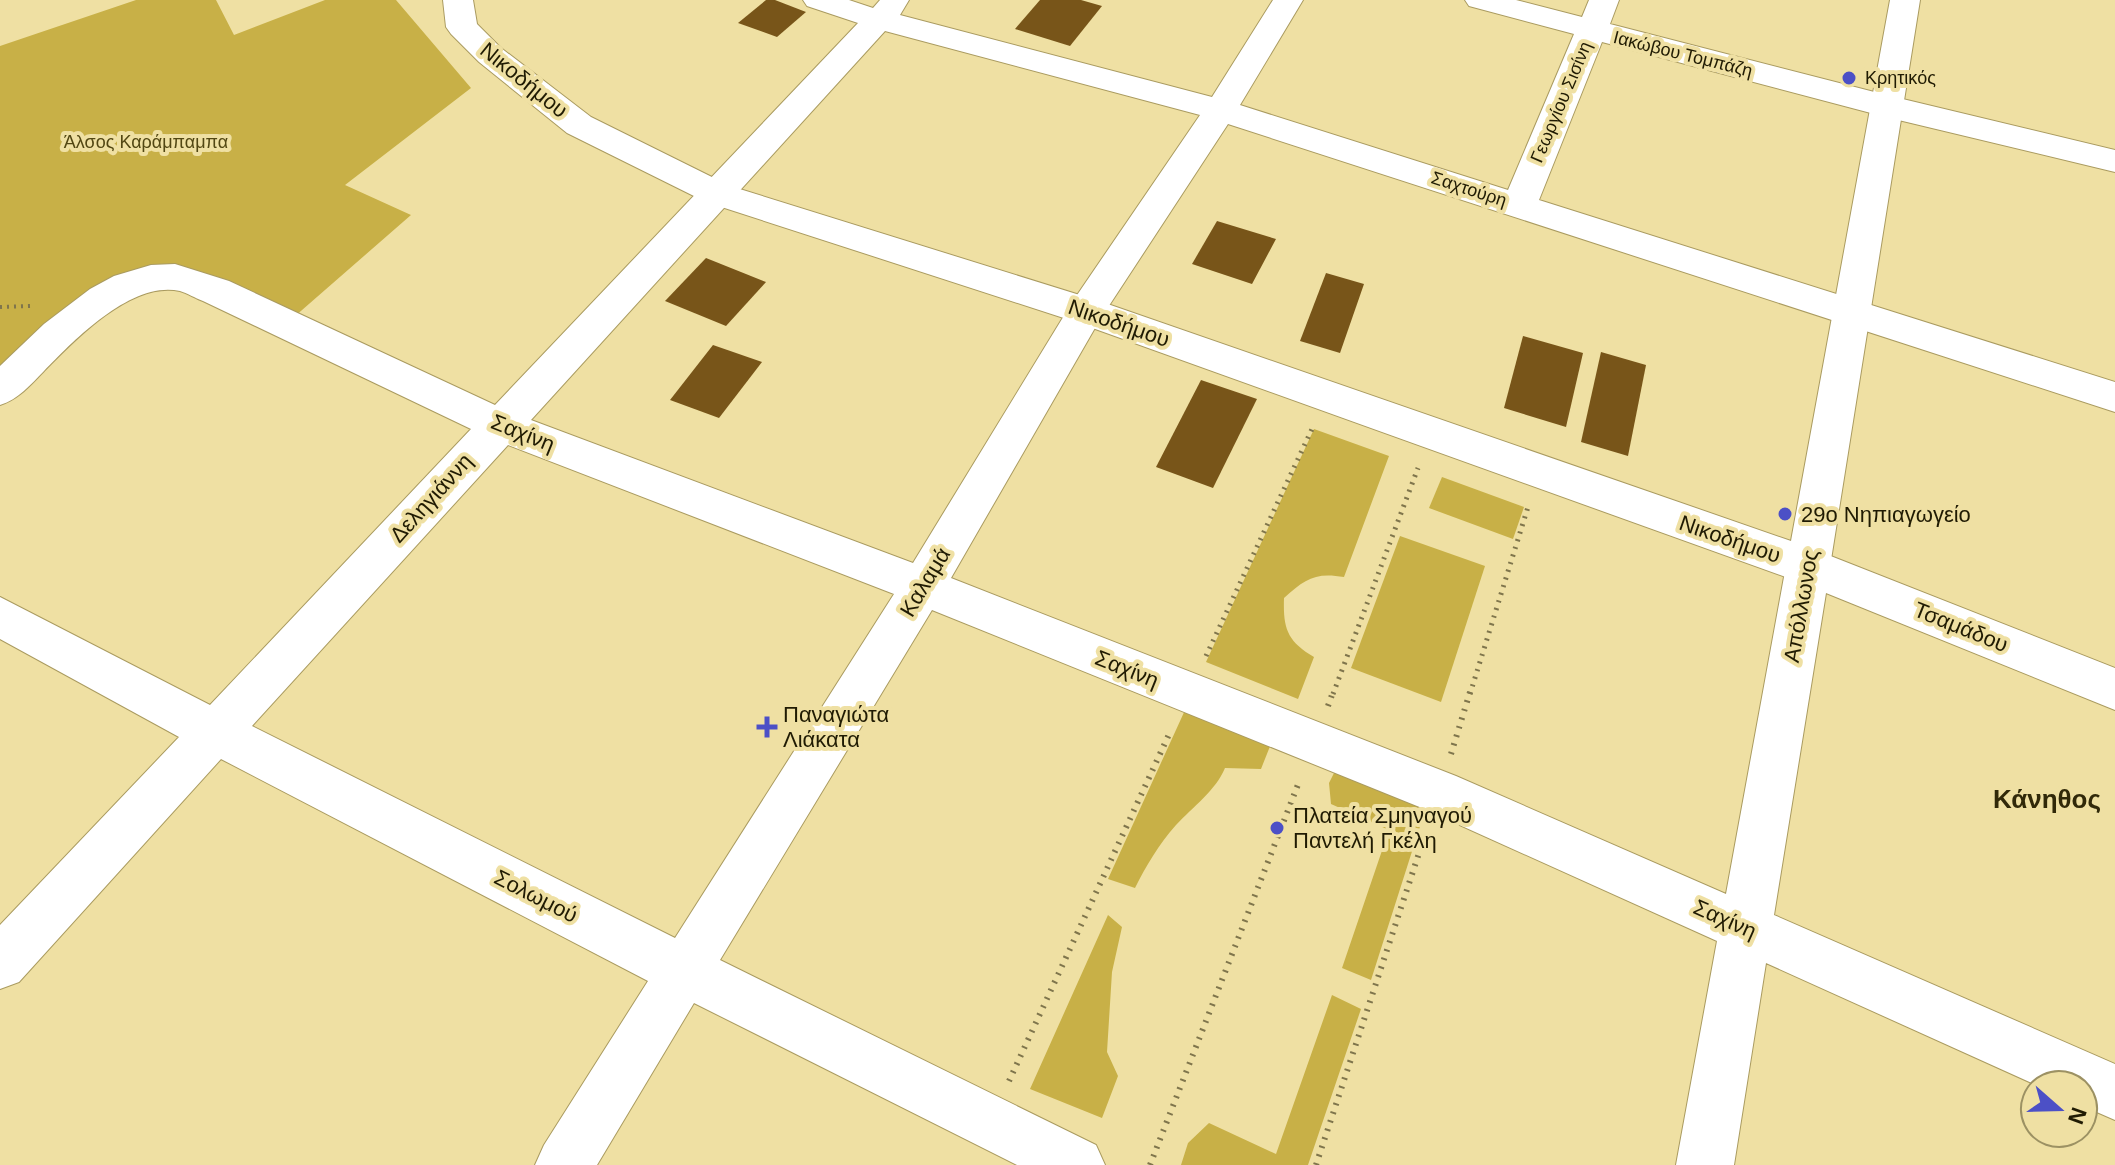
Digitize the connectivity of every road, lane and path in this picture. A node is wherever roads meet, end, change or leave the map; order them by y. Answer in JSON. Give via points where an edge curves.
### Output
{"nodes":[{"id":1,"x":428,"y":0,"type":"edge"},
{"id":2,"x":818,"y":0,"type":"edge"},
{"id":3,"x":1288,"y":0,"type":"edge"},
{"id":4,"x":1480,"y":0,"type":"edge"},
{"id":5,"x":1604,"y":0,"type":"edge"},
{"id":6,"x":1905,"y":0,"type":"edge"},
{"id":7,"x":887,"y":10,"type":"edge"},
{"id":8,"x":460,"y":13,"type":"edge"},
{"id":9,"x":1591,"y":31,"type":"junction"},
{"id":10,"x":1886,"y":106,"type":"junction"},
{"id":11,"x":1220,"y":110,"type":"junction"},
{"id":12,"x":2115,"y":161,"type":"edge"},
{"id":13,"x":718,"y":194,"type":"junction"},
{"id":14,"x":1519,"y":205,"type":"junction"},
{"id":15,"x":1852,"y":310,"type":"junction"},
{"id":16,"x":1086,"y":311,"type":"junction"},
{"id":17,"x":0,"y":390,"type":"edge"},
{"id":18,"x":1327,"y":396,"type":"junction"},
{"id":19,"x":2115,"y":397,"type":"edge"},
{"id":20,"x":498,"y":424,"type":"junction"},
{"id":21,"x":1431,"y":433,"type":"junction"},
{"id":22,"x":1808,"y":566,"type":"junction"},
{"id":23,"x":923,"y":586,"type":"junction"},
{"id":24,"x":0,"y":617,"type":"edge"},
{"id":25,"x":2115,"y":689,"type":"edge"},
{"id":26,"x":1180,"y":691,"type":"junction"},
{"id":27,"x":216,"y":734,"type":"junction"},
{"id":28,"x":1314,"y":743,"type":"junction"},
{"id":29,"x":1745,"y":928,"type":"junction"},
{"id":30,"x":0,"y":963,"type":"edge"},
{"id":31,"x":683,"y":970,"type":"junction"},
{"id":32,"x":2115,"y":1092,"type":"edge"},
{"id":33,"x":986,"y":1117,"type":"junction"},
{"id":34,"x":564,"y":1165,"type":"edge"},
{"id":35,"x":1076,"y":1165,"type":"edge"},
{"id":36,"x":1150,"y":1165,"type":"edge"},
{"id":37,"x":1705,"y":1165,"type":"edge"}],
"edges":[{"from":1,"to":8,"type":"street","name":"Νικοδήμου"},
{"from":2,"to":7,"type":"street","name":"Σαχτούρη"},
{"from":3,"to":11,"type":"street","name":"Καλαμά"},
{"from":4,"to":9,"type":"street","name":"Ιακώβου Τομπάζη"},
{"from":5,"to":9,"type":"street","name":"Γεωργίου Σισίνη"},
{"from":6,"to":10,"type":"street","name":"Απόλλωνος"},
{"from":7,"to":11,"type":"street","name":"Σαχτούρη"},
{"from":7,"to":13,"type":"street","name":"Δεληγιάννη"},
{"from":8,"to":13,"type":"street","name":"Νικοδήμου","via":[[490,55],[579,125]]},
{"from":9,"to":10,"type":"street","name":"Ιακώβου Τομπάζη"},
{"from":9,"to":14,"type":"street","name":"Γεωργίου Σισίνη"},
{"from":10,"to":12,"type":"street","name":"Ιακώβου Τομπάζη"},
{"from":10,"to":15,"type":"street","name":"Απόλλωνος"},
{"from":11,"to":14,"type":"street","name":"Σαχτούρη"},
{"from":11,"to":16,"type":"street","name":"Καλαμά"},
{"from":13,"to":16,"type":"street","name":"Νικοδήμου"},
{"from":13,"to":20,"type":"street","name":"Δεληγιάννη"},
{"from":14,"to":15,"type":"street","name":"Σαχτούρη"},
{"from":15,"to":19,"type":"street","name":"Σαχτούρη"},
{"from":15,"to":22,"type":"street","name":"Απόλλωνος"},
{"from":16,"to":18,"type":"street","name":"Νικοδήμου"},
{"from":16,"to":23,"type":"street","name":"Καλαμά"},
{"from":17,"to":20,"type":"street","name":"Σαχίνη","via":[[72,322],[131,281],[175,277],[216,291]]},
{"from":18,"to":21,"type":"street","name":"Νικοδήμου"},
{"from":18,"to":26,"type":"path"},
{"from":20,"to":23,"type":"street","name":"Σαχίνη"},
{"from":20,"to":27,"type":"street","name":"Δεληγιάννη"},
{"from":21,"to":22,"type":"street","name":"Νικοδήμου"},
{"from":21,"to":28,"type":"path"},
{"from":22,"to":25,"type":"street","name":"Τσαμάδου"},
{"from":22,"to":29,"type":"street","name":"Απόλλωνος"},
{"from":23,"to":26,"type":"street","name":"Σαχίνη"},
{"from":23,"to":31,"type":"street","name":"Καλαμά"},
{"from":24,"to":27,"type":"street","name":"Σολωμού"},
{"from":26,"to":28,"type":"street","name":"Σαχίνη"},
{"from":26,"to":33,"type":"path"},
{"from":27,"to":30,"type":"street","name":"Δεληγιάννη"},
{"from":27,"to":31,"type":"street","name":"Σολωμού"},
{"from":28,"to":29,"type":"street","name":"Σαχίνη"},
{"from":28,"to":36,"type":"path"},
{"from":29,"to":32,"type":"street","name":"Σαχίνη"},
{"from":29,"to":37,"type":"street","name":"Απόλλωνος"},
{"from":31,"to":33,"type":"street","name":"Σολωμού"},
{"from":31,"to":34,"type":"street","name":"Καλαμά"},
{"from":33,"to":35,"type":"street","name":"Σολωμού"}]}
